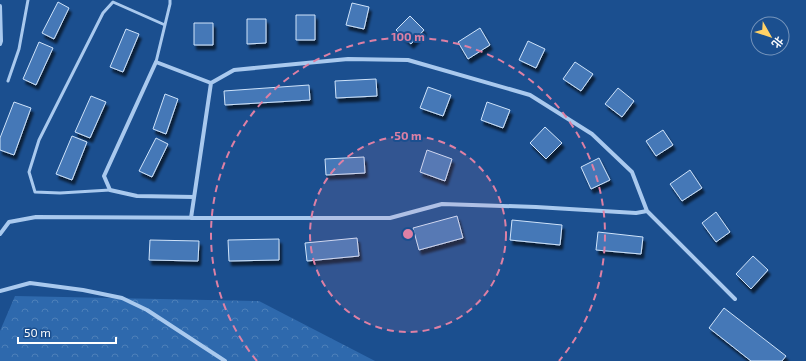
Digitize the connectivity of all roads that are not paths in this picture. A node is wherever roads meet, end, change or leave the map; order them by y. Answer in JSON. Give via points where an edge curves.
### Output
{"nodes":[{"id":1,"x":28,"y":0,"type":"edge"},
{"id":2,"x":170,"y":0,"type":"edge"},
{"id":3,"x":0,"y":6,"type":"edge"},
{"id":4,"x":165,"y":25,"type":"junction"},
{"id":5,"x":0,"y":44,"type":"edge"},
{"id":6,"x":156,"y":62,"type":"junction"},
{"id":7,"x":8,"y":81,"type":"dead end"},
{"id":8,"x":211,"y":83,"type":"junction"},
{"id":9,"x":110,"y":190,"type":"junction"},
{"id":10,"x":194,"y":197,"type":"junction"},
{"id":11,"x":647,"y":211,"type":"junction"},
{"id":12,"x":191,"y":218,"type":"junction"},
{"id":13,"x":0,"y":234,"type":"edge"},
{"id":14,"x":0,"y":291,"type":"edge"},
{"id":15,"x":735,"y":299,"type":"dead end"},
{"id":16,"x":225,"y":361,"type":"edge"}],
"edges":[{"from":1,"to":7,"type":"lane","via":[[19,49]]},
{"from":2,"to":4,"type":"lane"},
{"from":3,"to":5,"type":"street"},
{"from":4,"to":6,"type":"lane"},
{"from":4,"to":9,"type":"lane","via":[[113,2],[103,13],[39,140],[30,172],[35,192]]},
{"from":6,"to":8,"type":"street"},
{"from":6,"to":9,"type":"street","via":[[104,176]]},
{"from":8,"to":10,"type":"street"},
{"from":8,"to":11,"type":"street","via":[[234,70],[348,59],[408,60],[530,95],[592,134],[632,172]]},
{"from":9,"to":10,"type":"street","via":[[137,196]]},
{"from":10,"to":12,"type":"street"},
{"from":11,"to":12,"type":"street","via":[[636,213],[442,204],[390,218]]},
{"from":11,"to":15,"type":"street"},
{"from":12,"to":13,"type":"street","via":[[36,217],[9,222]]},
{"from":14,"to":16,"type":"street","via":[[30,283],[122,298],[147,310]]}]}
